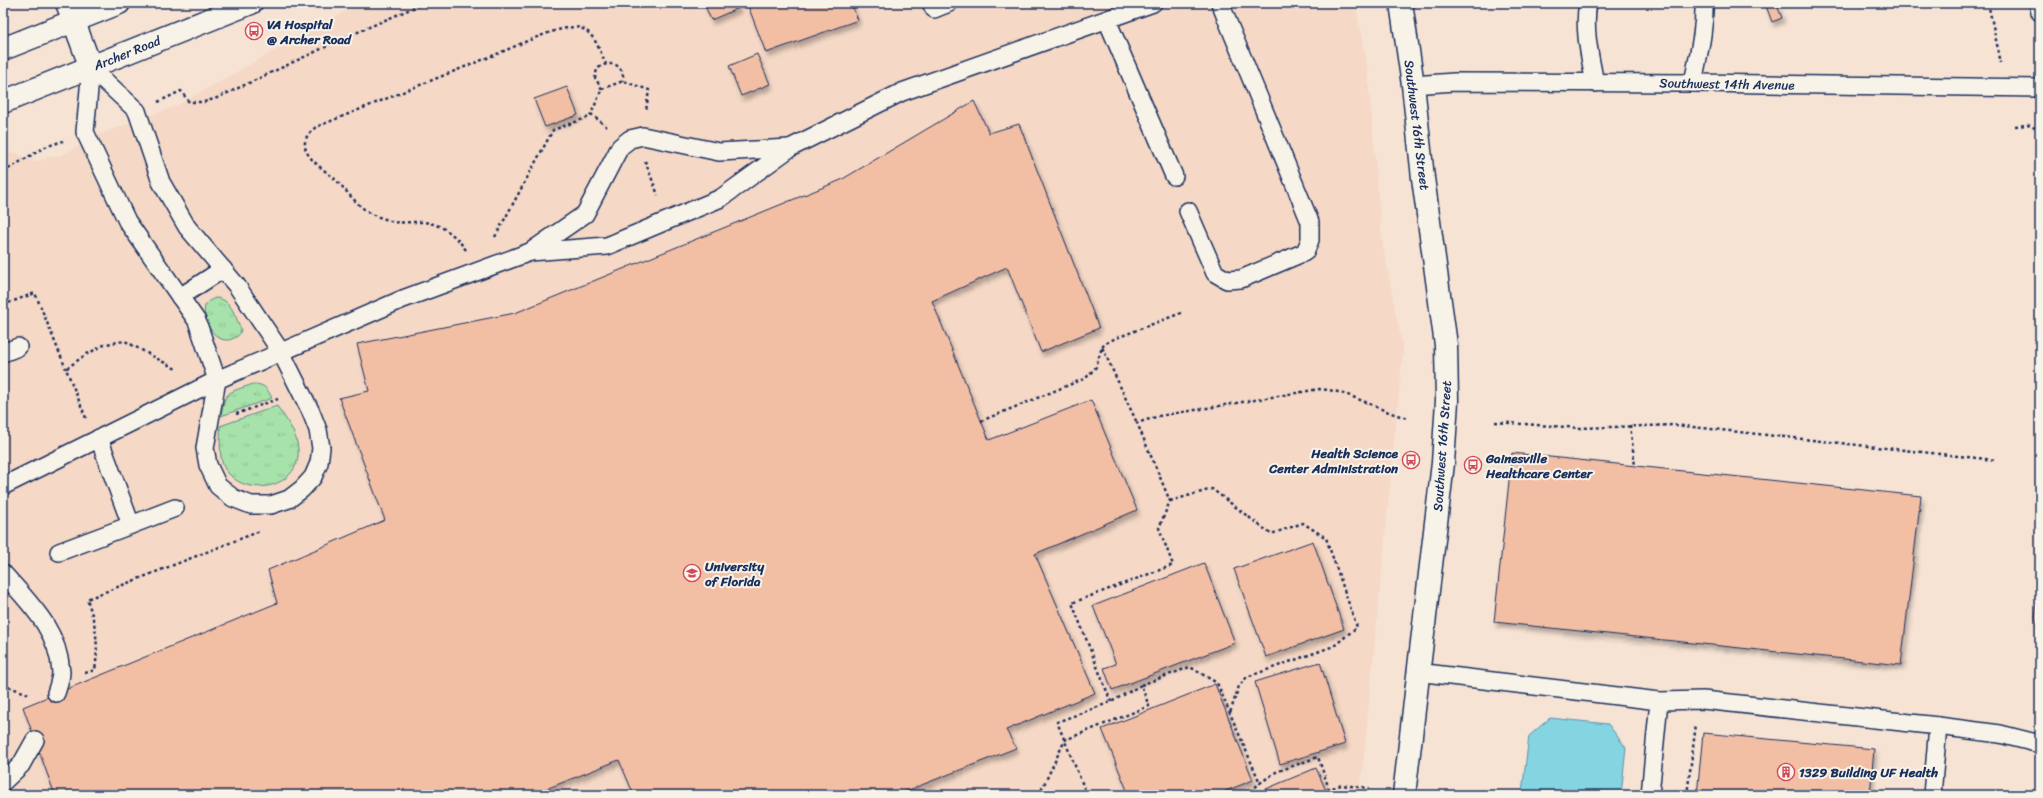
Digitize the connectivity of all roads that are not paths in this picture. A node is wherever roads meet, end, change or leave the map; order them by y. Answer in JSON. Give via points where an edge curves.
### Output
{"nodes":[{"id":1,"x":119,"y":3,"type":"edge"},
{"id":2,"x":251,"y":3,"type":"edge"},
{"id":3,"x":931,"y":3,"type":"edge"},
{"id":4,"x":949,"y":3,"type":"edge"},
{"id":5,"x":1154,"y":3,"type":"edge"},
{"id":6,"x":1220,"y":3,"type":"edge"},
{"id":7,"x":1401,"y":3,"type":"edge"},
{"id":8,"x":1588,"y":3,"type":"edge"},
{"id":9,"x":1704,"y":3,"type":"edge"},
{"id":10,"x":2038,"y":3,"type":"edge"},
{"id":11,"x":70,"y":12,"type":"edge"},
{"id":12,"x":2040,"y":12,"type":"edge"},
{"id":13,"x":1107,"y":20,"type":"junction"},
{"id":14,"x":3,"y":49,"type":"edge"},
{"id":15,"x":91,"y":68,"type":"junction"},
{"id":16,"x":1595,"y":83,"type":"junction"},
{"id":17,"x":1693,"y":83,"type":"junction"},
{"id":18,"x":1413,"y":85,"type":"junction"},
{"id":19,"x":2040,"y":88,"type":"edge"},
{"id":20,"x":3,"y":102,"type":"edge"},
{"id":21,"x":790,"y":148,"type":"junction"},
{"id":22,"x":1174,"y":176,"type":"dead end"},
{"id":23,"x":1188,"y":211,"type":"dead end"},
{"id":24,"x":530,"y":252,"type":"junction"},
{"id":25,"x":223,"y":269,"type":"junction"},
{"id":26,"x":180,"y":297,"type":"junction"},
{"id":27,"x":282,"y":352,"type":"junction"},
{"id":28,"x":217,"y":380,"type":"junction"},
{"id":29,"x":99,"y":438,"type":"junction"},
{"id":30,"x":3,"y":486,"type":"edge"},
{"id":31,"x":175,"y":508,"type":"dead end"},
{"id":32,"x":131,"y":524,"type":"junction"},
{"id":33,"x":59,"y":552,"type":"dead end"},
{"id":34,"x":3,"y":573,"type":"edge"},
{"id":35,"x":1417,"y":672,"type":"junction"},
{"id":36,"x":56,"y":693,"type":"dead end"},
{"id":37,"x":1659,"y":700,"type":"junction"},
{"id":38,"x":1938,"y":726,"type":"junction"},
{"id":39,"x":35,"y":740,"type":"dead end"},
{"id":40,"x":2040,"y":744,"type":"edge"},
{"id":41,"x":3,"y":782,"type":"edge"},
{"id":42,"x":1404,"y":795,"type":"edge"},
{"id":43,"x":1650,"y":795,"type":"edge"},
{"id":44,"x":1932,"y":795,"type":"edge"}],
"edges":[{"from":1,"to":11,"type":"street"},
{"from":2,"to":15,"type":"street","name":"Archer Road"},
{"from":3,"to":4,"type":"lane","via":[[934,9]]},
{"from":5,"to":13,"type":"lane"},
{"from":6,"to":23,"type":"lane","via":[[1310,222],[1310,240],[1305,252],[1241,279],[1227,280],[1215,273]]},
{"from":7,"to":18,"type":"street","name":"Southwest 16th Street"},
{"from":8,"to":16,"type":"lane","via":[[1586,24]]},
{"from":9,"to":17,"type":"lane","via":[[1701,43]]},
{"from":10,"to":12,"type":"lane"},
{"from":11,"to":14,"type":"street"},
{"from":11,"to":15,"type":"street"},
{"from":13,"to":21,"type":"lane","via":[[902,92]]},
{"from":13,"to":22,"type":"lane"},
{"from":15,"to":20,"type":"street","name":"Archer Road"},
{"from":15,"to":25,"type":"lane","via":[[137,111],[161,182],[187,227]]},
{"from":15,"to":26,"type":"lane","via":[[85,132],[127,221]]},
{"from":16,"to":17,"type":"lane","name":"Southwest 14th Avenue"},
{"from":16,"to":18,"type":"lane","name":"Southwest 14th Avenue","via":[[1454,82]]},
{"from":17,"to":19,"type":"lane","name":"Southwest 14th Avenue"},
{"from":18,"to":35,"type":"street","name":"Southwest 16th Street","via":[[1446,345],[1447,401],[1443,463]]},
{"from":21,"to":24,"type":"lane","via":[[721,198],[607,246]]},
{"from":21,"to":24,"type":"lane","via":[[719,152],[643,136],[630,139],[620,147],[585,214]]},
{"from":24,"to":27,"type":"lane","via":[[403,299]]},
{"from":25,"to":26,"type":"lane"},
{"from":25,"to":27,"type":"lane"},
{"from":26,"to":28,"type":"lane","via":[[196,321]]},
{"from":27,"to":28,"type":"lane"},
{"from":27,"to":28,"type":"lane","via":[[318,430],[321,448],[319,463],[313,477],[289,499],[271,505],[251,505],[233,498],[218,486],[208,465],[206,448]]},
{"from":28,"to":29,"type":"lane"},
{"from":29,"to":30,"type":"lane"},
{"from":29,"to":32,"type":"lane"},
{"from":31,"to":32,"type":"lane"},
{"from":32,"to":33,"type":"lane"},
{"from":34,"to":36,"type":"lane","via":[[40,615],[55,640],[61,673]]},
{"from":35,"to":37,"type":"lane"},
{"from":35,"to":42,"type":"street","name":"Southwest 16th Street"},
{"from":37,"to":38,"type":"lane","via":[[1703,700]]},
{"from":37,"to":43,"type":"lane"},
{"from":38,"to":40,"type":"lane","via":[[1988,732]]},
{"from":38,"to":44,"type":"lane"},
{"from":39,"to":41,"type":"lane","via":[[21,765]]}]}
